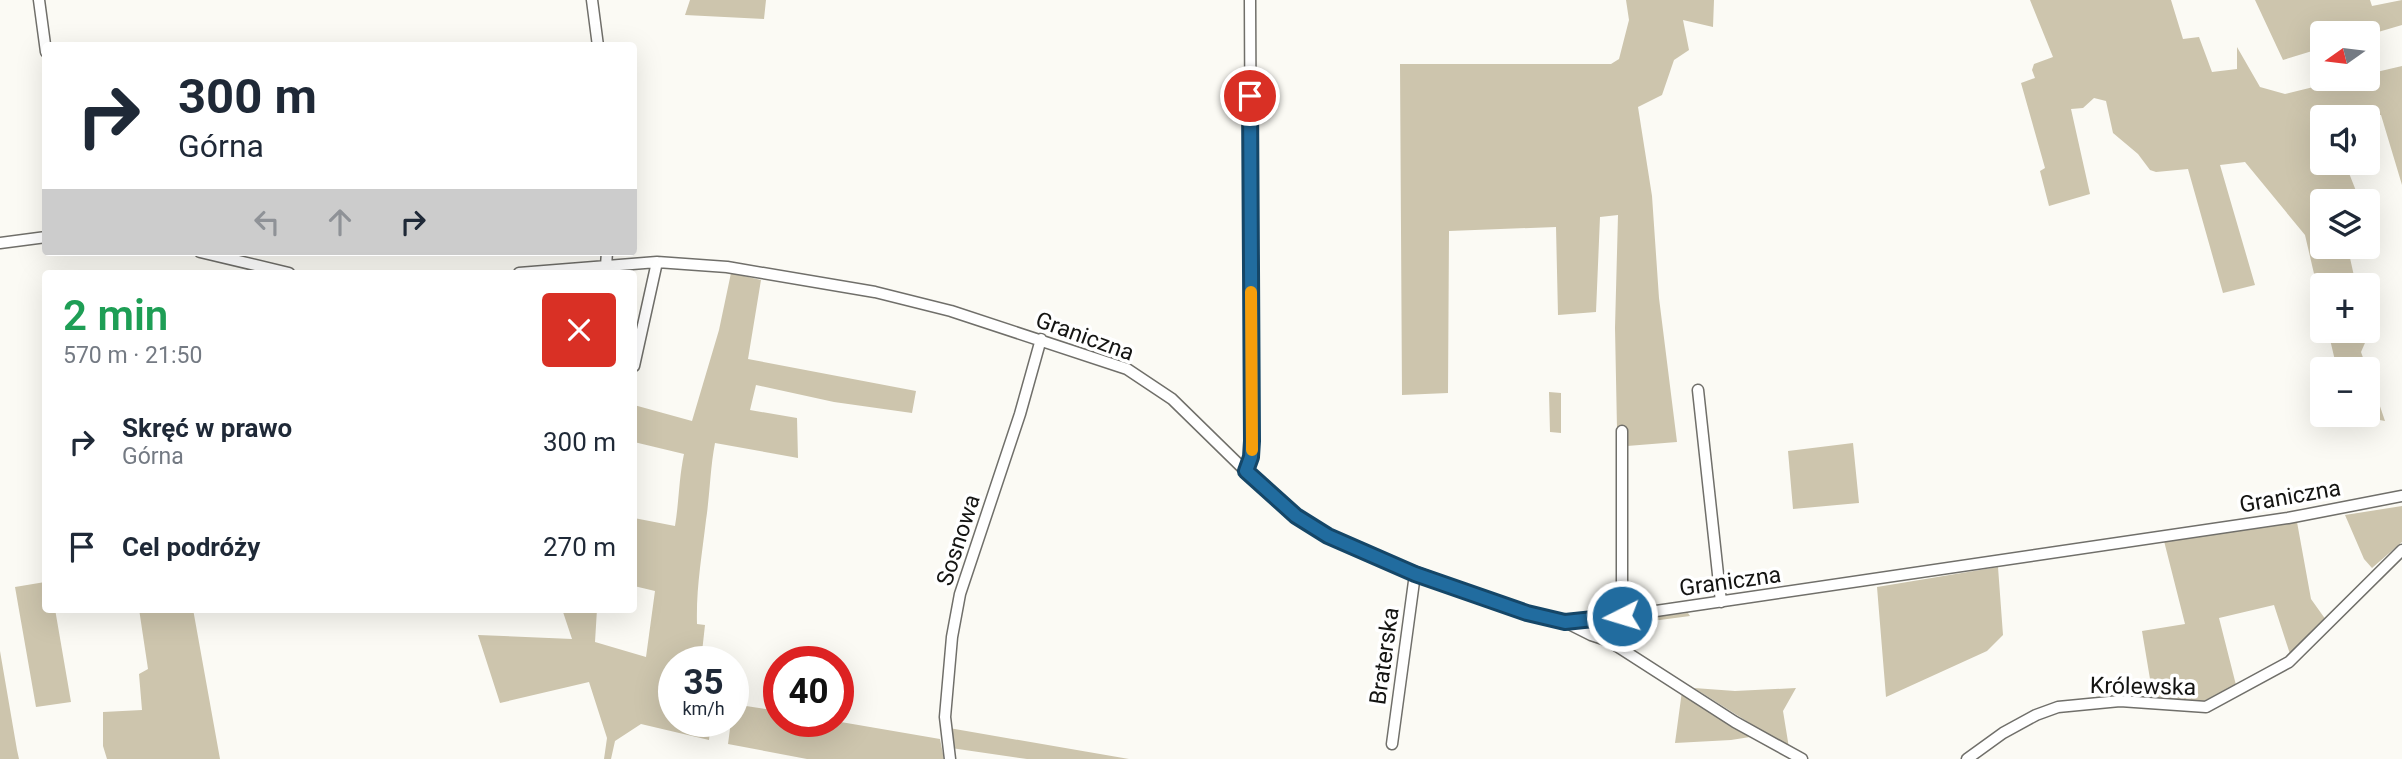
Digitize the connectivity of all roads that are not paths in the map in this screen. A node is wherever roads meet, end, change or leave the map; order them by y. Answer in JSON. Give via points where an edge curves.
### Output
{"nodes":[{"id":1,"x":39,"y":0,"type":"edge"},
{"id":2,"x":592,"y":0,"type":"edge"},
{"id":3,"x":1250,"y":0,"type":"edge"},
{"id":4,"x":45,"y":42,"type":"edge"},
{"id":5,"x":597,"y":42,"type":"edge"},
{"id":6,"x":42,"y":238,"type":"edge"},
{"id":7,"x":0,"y":243,"type":"edge"},
{"id":8,"x":217,"y":256,"type":"edge"},
{"id":9,"x":607,"y":256,"type":"edge"},
{"id":10,"x":657,"y":262,"type":"junction"},
{"id":11,"x":606,"y":266,"type":"junction"},
{"id":12,"x":276,"y":270,"type":"edge"},
{"id":13,"x":556,"y":270,"type":"edge"},
{"id":14,"x":1041,"y":339,"type":"junction"},
{"id":15,"x":637,"y":352,"type":"edge"},
{"id":16,"x":1698,"y":390,"type":"dead end"},
{"id":17,"x":1622,"y":431,"type":"dead end"},
{"id":18,"x":1246,"y":471,"type":"junction"},
{"id":19,"x":2402,"y":496,"type":"edge"},
{"id":20,"x":2402,"y":550,"type":"edge"},
{"id":21,"x":1415,"y":574,"type":"junction"},
{"id":22,"x":1721,"y":601,"type":"junction"},
{"id":23,"x":1622,"y":616,"type":"junction"},
{"id":24,"x":1565,"y":622,"type":"junction"},
{"id":25,"x":1392,"y":744,"type":"dead end"},
{"id":26,"x":950,"y":759,"type":"edge"},
{"id":27,"x":1802,"y":759,"type":"edge"},
{"id":28,"x":1966,"y":759,"type":"edge"}],
"edges":[{"from":1,"to":4,"type":"street"},
{"from":2,"to":5,"type":"street"},
{"from":3,"to":18,"type":"street","via":[[1252,441]]},
{"from":6,"to":7,"type":"street"},
{"from":8,"to":12,"type":"street"},
{"from":9,"to":11,"type":"street"},
{"from":10,"to":11,"type":"street","name":"Graniczna"},
{"from":10,"to":14,"type":"street","name":"Graniczna","via":[[726,267],[875,292]]},
{"from":10,"to":15,"type":"street"},
{"from":11,"to":13,"type":"street","name":"Graniczna"},
{"from":14,"to":18,"type":"street","name":"Graniczna","via":[[1127,369],[1172,399]]},
{"from":14,"to":26,"type":"street","name":"Sosnowa","via":[[960,594],[945,717]]},
{"from":16,"to":22,"type":"street"},
{"from":17,"to":23,"type":"street"},
{"from":18,"to":21,"type":"street","name":"Graniczna","via":[[1296,516],[1328,536]]},
{"from":19,"to":22,"type":"street","name":"Graniczna","via":[[2288,518]]},
{"from":20,"to":28,"type":"street","name":"Królewska","via":[[2289,662],[2206,706],[2120,701],[2058,707],[2003,733]]},
{"from":21,"to":24,"type":"street","name":"Graniczna"},
{"from":21,"to":25,"type":"street","name":"Braterska"},
{"from":22,"to":23,"type":"street","name":"Graniczna"},
{"from":23,"to":24,"type":"street","name":"Graniczna"},
{"from":24,"to":27,"type":"street","via":[[1609,641]]}]}
